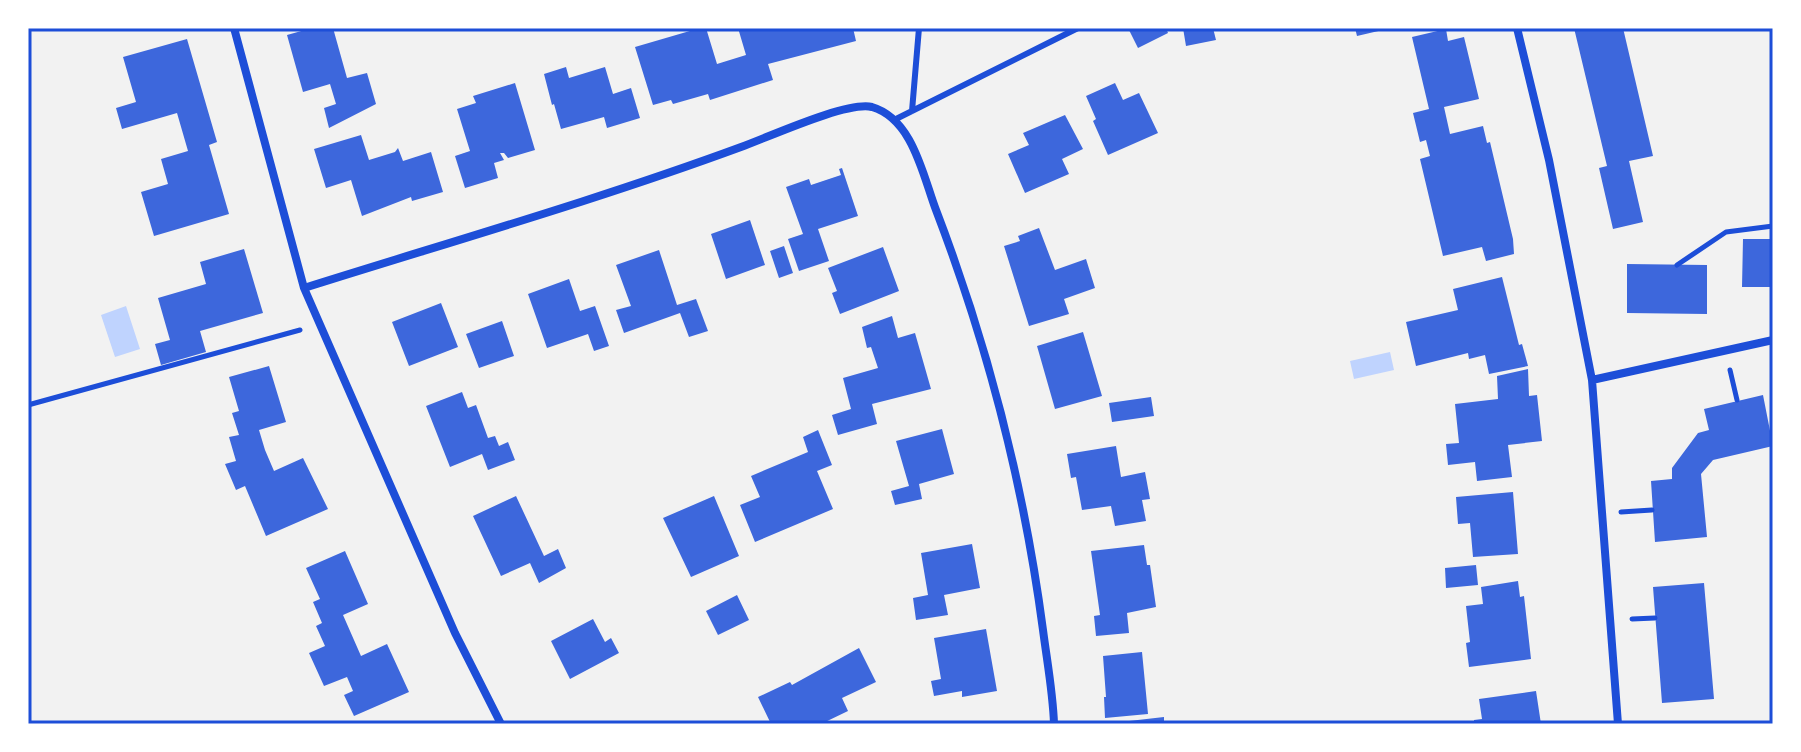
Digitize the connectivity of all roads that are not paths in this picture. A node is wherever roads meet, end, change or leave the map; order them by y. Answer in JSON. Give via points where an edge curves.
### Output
{"nodes":[{"id":1,"x":234,"y":28,"type":"edge"},
{"id":2,"x":919,"y":28,"type":"edge"},
{"id":3,"x":1078,"y":28,"type":"edge"},
{"id":4,"x":1517,"y":28,"type":"edge"},
{"id":5,"x":912,"y":111,"type":"junction"},
{"id":6,"x":894,"y":120,"type":"junction"},
{"id":7,"x":304,"y":288,"type":"junction"},
{"id":8,"x":1773,"y":340,"type":"edge"},
{"id":9,"x":1592,"y":380,"type":"junction"},
{"id":10,"x":501,"y":724,"type":"edge"},
{"id":11,"x":1054,"y":724,"type":"edge"},
{"id":12,"x":1618,"y":724,"type":"edge"}],
"edges":[{"from":1,"to":7,"type":"street"},
{"from":2,"to":5,"type":"lane"},
{"from":3,"to":5,"type":"lane"},
{"from":4,"to":9,"type":"street"},
{"from":5,"to":6,"type":"lane"},
{"from":6,"to":7,"type":"street","via":[[865,106],[831,113],[644,183]]},
{"from":6,"to":11,"type":"street","via":[[908,138],[964,283],[1001,409],[1038,594]]},
{"from":7,"to":10,"type":"street","via":[[455,633]]},
{"from":8,"to":9,"type":"street"},
{"from":9,"to":12,"type":"street"}]}
